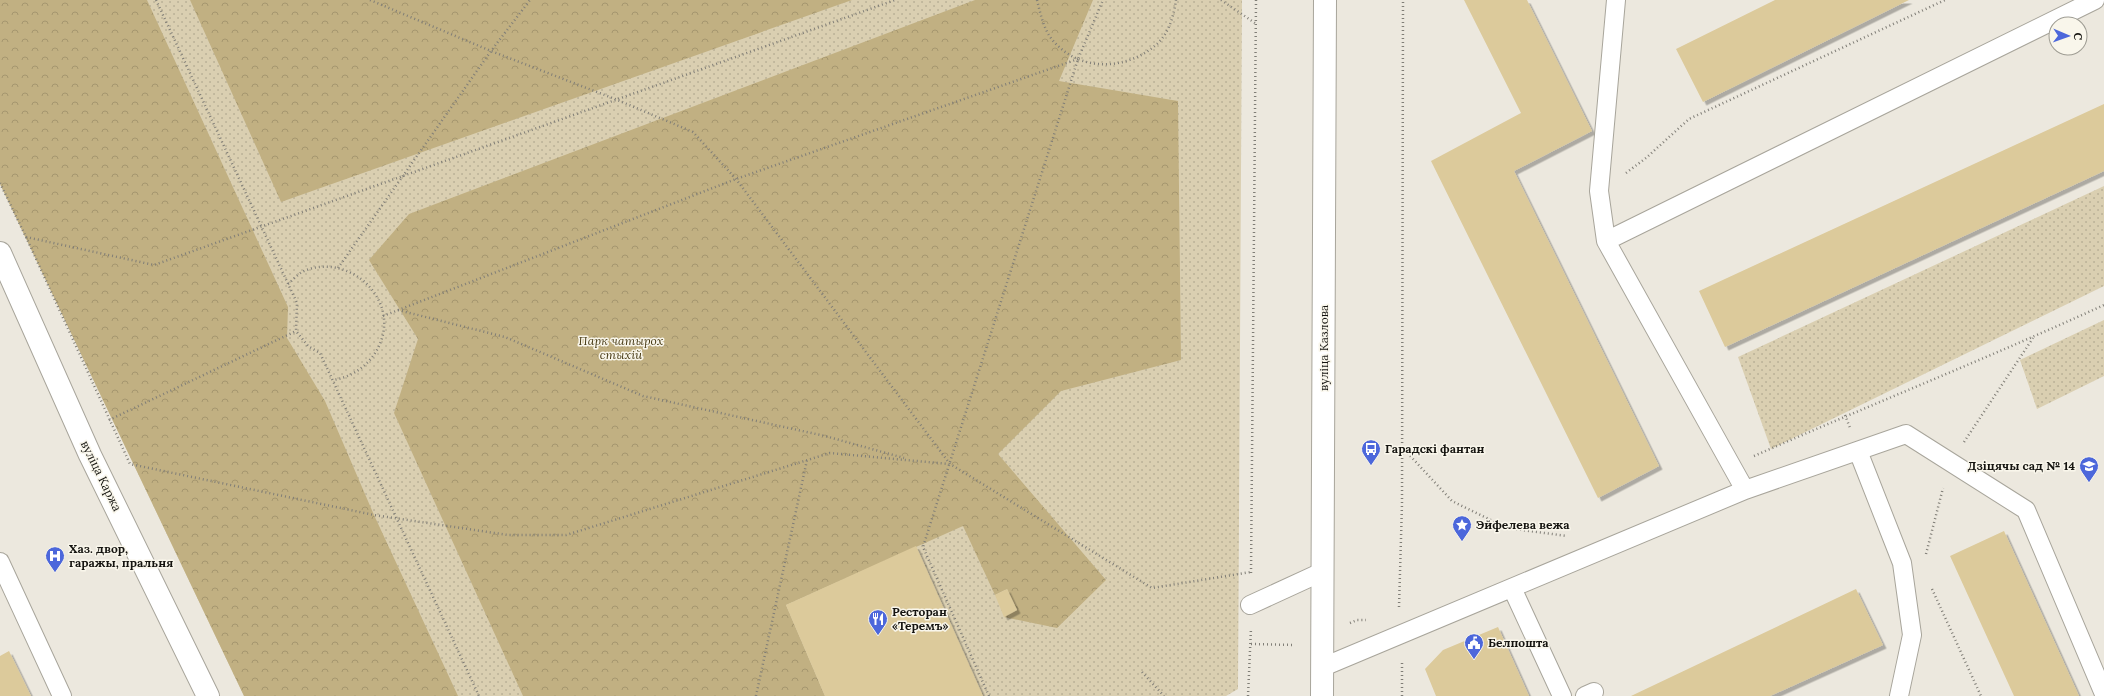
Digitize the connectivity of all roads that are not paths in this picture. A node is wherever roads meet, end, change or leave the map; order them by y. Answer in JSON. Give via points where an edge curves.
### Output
{"nodes":[{"id":1,"x":1325,"y":0,"type":"edge"},
{"id":2,"x":1616,"y":0,"type":"edge"},
{"id":3,"x":2095,"y":0,"type":"edge"},
{"id":4,"x":1606,"y":241,"type":"junction"},
{"id":5,"x":0,"y":253,"type":"edge"},
{"id":6,"x":1858,"y":451,"type":"junction"},
{"id":7,"x":1745,"y":490,"type":"junction"},
{"id":8,"x":0,"y":562,"type":"edge"},
{"id":9,"x":1324,"y":571,"type":"junction"},
{"id":10,"x":1512,"y":588,"type":"junction"},
{"id":11,"x":1250,"y":605,"type":"road end"},
{"id":12,"x":1323,"y":667,"type":"junction"},
{"id":13,"x":2104,"y":694,"type":"edge"},
{"id":14,"x":62,"y":696,"type":"edge"},
{"id":15,"x":208,"y":696,"type":"edge"},
{"id":16,"x":1322,"y":696,"type":"edge"},
{"id":17,"x":1562,"y":696,"type":"edge"},
{"id":18,"x":1899,"y":696,"type":"edge"}],
"edges":[{"from":1,"to":9,"type":"main road","name":"вуліца Казлова"},
{"from":2,"to":4,"type":"lane","via":[[1599,191]]},
{"from":3,"to":4,"type":"lane"},
{"from":4,"to":7,"type":"lane"},
{"from":5,"to":15,"type":"main road","name":"вуліца Каржа","via":[[90,455]]},
{"from":6,"to":7,"type":"lane"},
{"from":6,"to":13,"type":"lane","via":[[1906,434],[2026,510]]},
{"from":6,"to":18,"type":"lane","via":[[1902,563],[1912,635]]},
{"from":7,"to":10,"type":"lane"},
{"from":8,"to":14,"type":"lane"},
{"from":9,"to":11,"type":"lane"},
{"from":9,"to":12,"type":"main road","name":"вуліца Казлова"},
{"from":10,"to":12,"type":"lane"},
{"from":10,"to":17,"type":"lane"},
{"from":12,"to":16,"type":"main road","name":"вуліца Казлова"}]}
